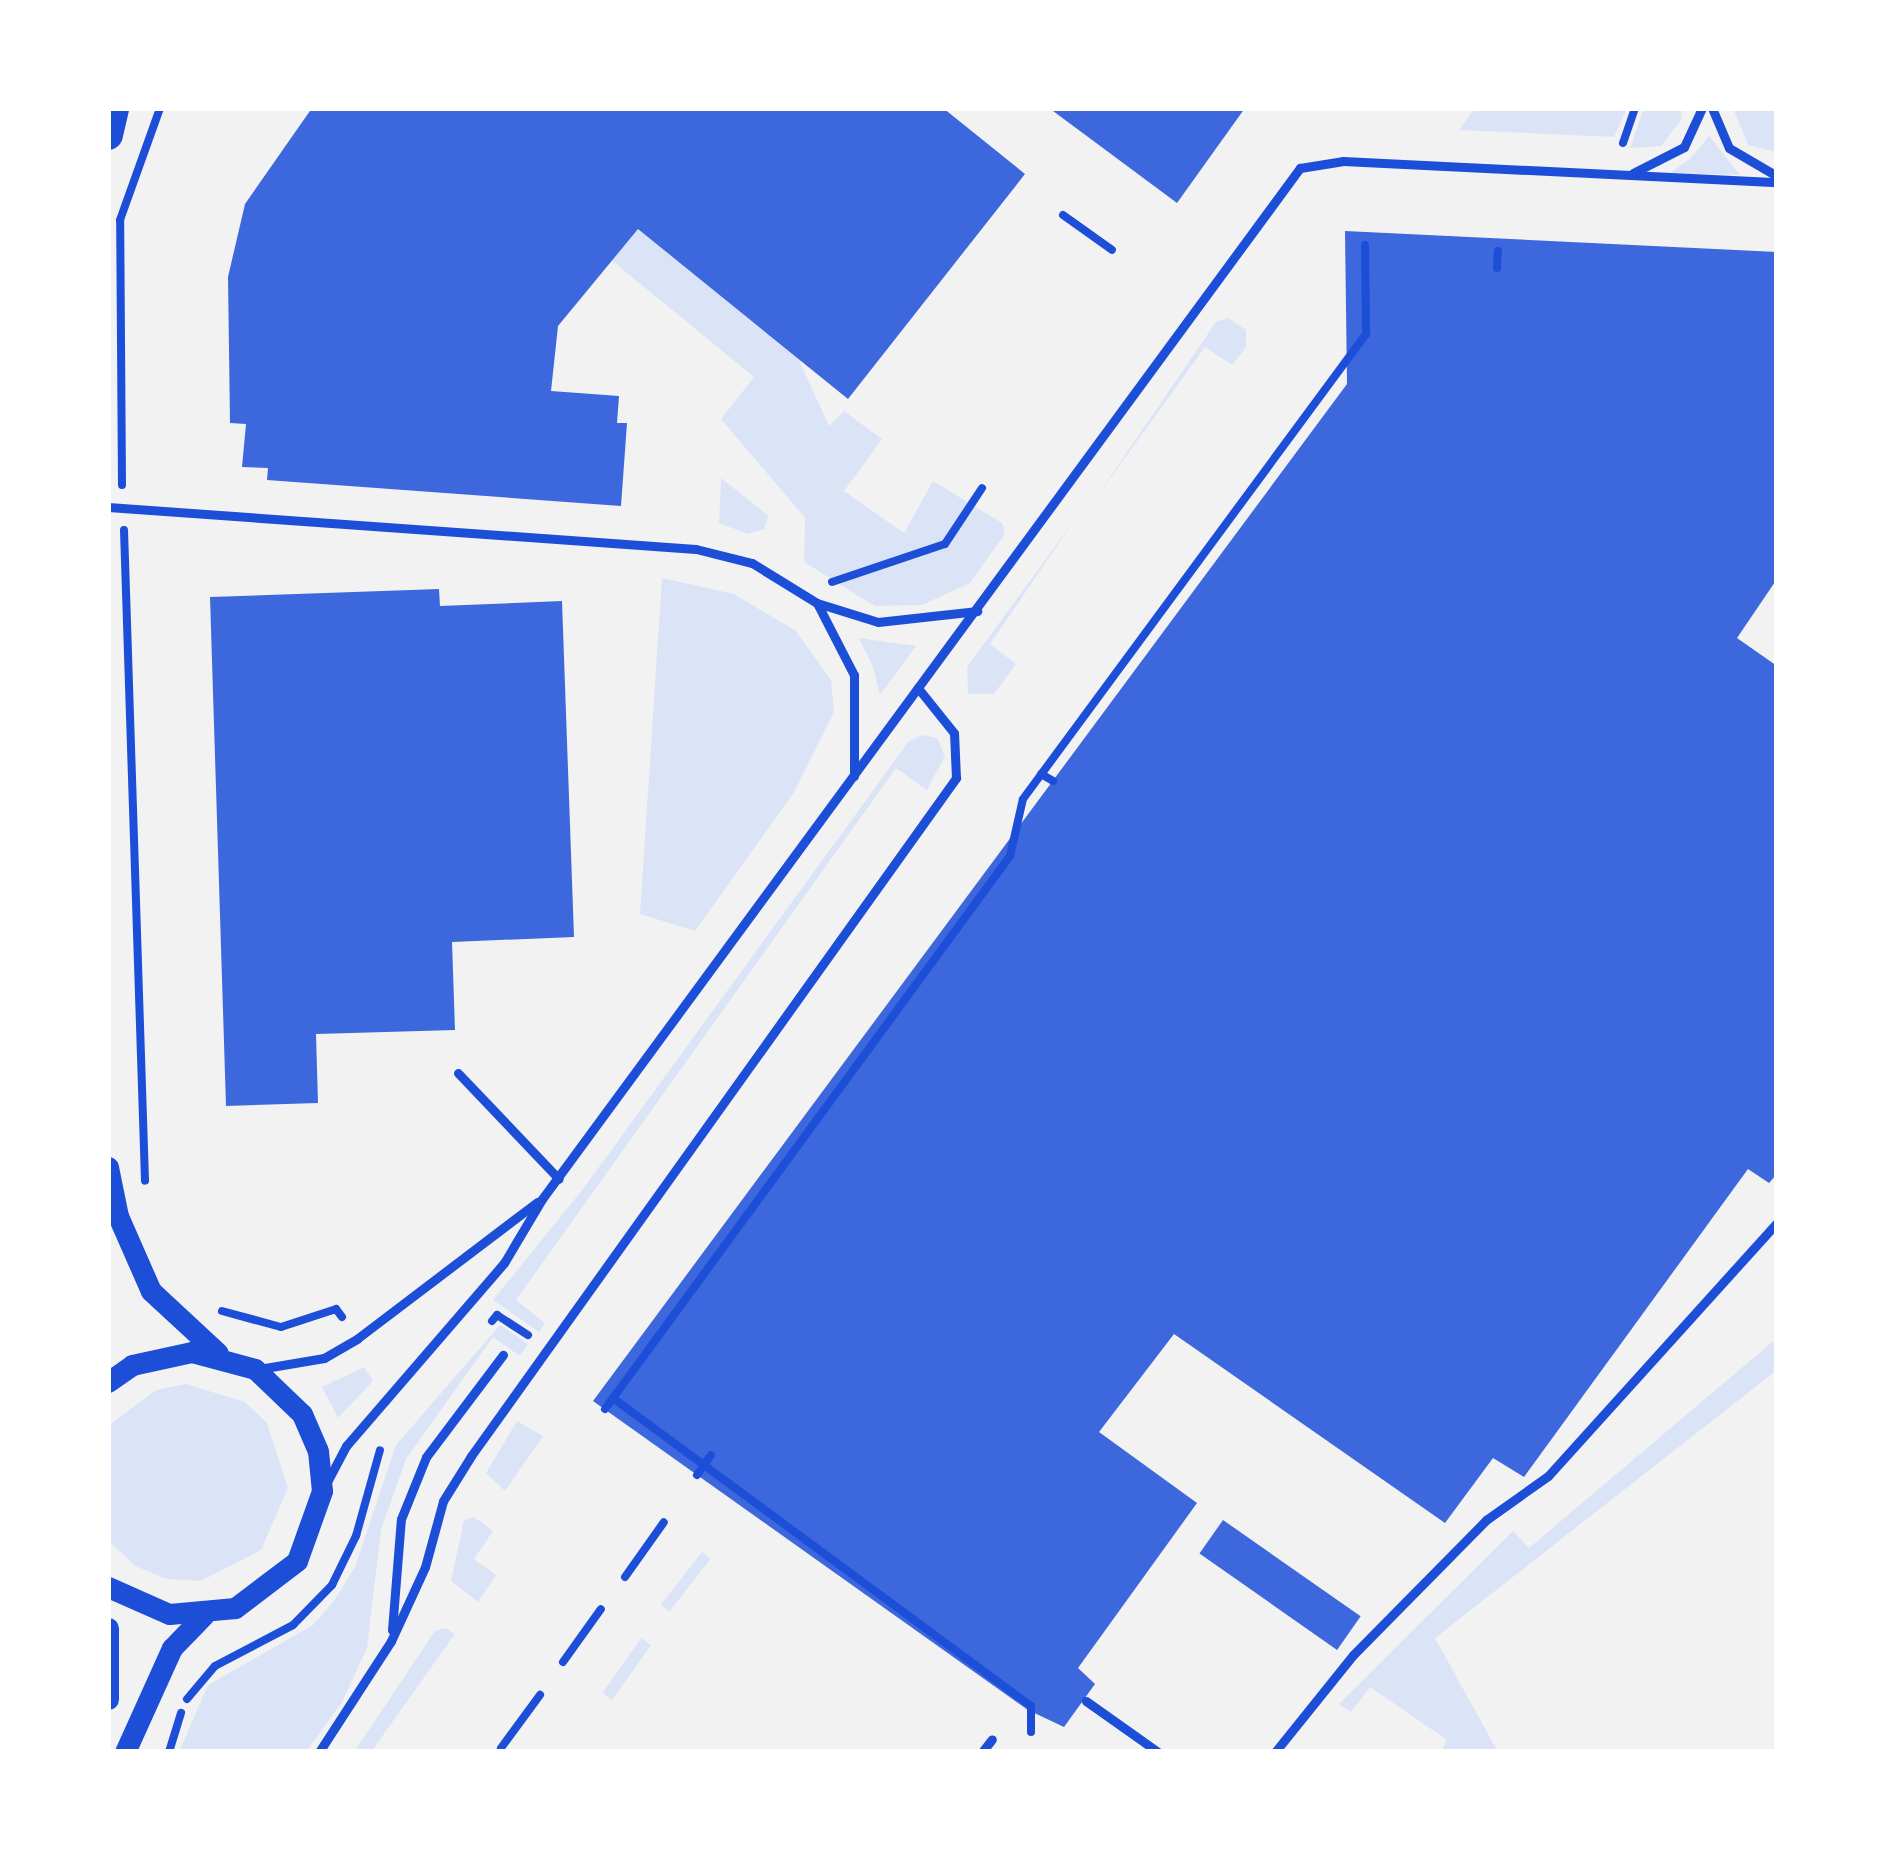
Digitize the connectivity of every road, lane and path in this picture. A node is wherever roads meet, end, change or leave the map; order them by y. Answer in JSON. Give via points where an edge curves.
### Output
{"nodes":[{"id":1,"x":114,"y":108,"type":"edge"},
{"id":2,"x":160,"y":108,"type":"edge"},
{"id":3,"x":1635,"y":108,"type":"edge"},
{"id":4,"x":1702,"y":108,"type":"edge"},
{"id":5,"x":1712,"y":108,"type":"edge"},
{"id":6,"x":108,"y":135,"type":"edge"},
{"id":7,"x":1623,"y":143,"type":"dead end"},
{"id":8,"x":1628,"y":175,"type":"junction"},
{"id":9,"x":1777,"y":179,"type":"edge"},
{"id":10,"x":1063,"y":215,"type":"dead end"},
{"id":11,"x":1365,"y":244,"type":"dead end"},
{"id":12,"x":1112,"y":250,"type":"dead end"},
{"id":13,"x":1498,"y":251,"type":"dead end"},
{"id":14,"x":113,"y":256,"type":"edge"},
{"id":15,"x":1497,"y":268,"type":"dead end"},
{"id":16,"x":121,"y":456,"type":"dead end"},
{"id":17,"x":982,"y":488,"type":"dead end"},
{"id":18,"x":108,"y":507,"type":"edge"},
{"id":19,"x":124,"y":549,"type":"dead end"},
{"id":20,"x":802,"y":593,"type":"junction"},
{"id":21,"x":817,"y":603,"type":"junction"},
{"id":22,"x":978,"y":611,"type":"junction"},
{"id":23,"x":918,"y":688,"type":"junction"},
{"id":24,"x":1041,"y":774,"type":"junction"},
{"id":25,"x":854,"y":776,"type":"junction"},
{"id":26,"x":1053,"y":781,"type":"dead end"},
{"id":27,"x":458,"y":1073,"type":"dead end"},
{"id":28,"x":108,"y":1166,"type":"edge"},
{"id":29,"x":559,"y":1179,"type":"junction"},
{"id":30,"x":542,"y":1199,"type":"junction"},
{"id":31,"x":146,"y":1205,"type":"dead end"},
{"id":32,"x":1777,"y":1222,"type":"edge"},
{"id":33,"x":207,"y":1303,"type":"dead end"},
{"id":34,"x":342,"y":1317,"type":"dead end"},
{"id":35,"x":503,"y":1354,"type":"dead end"},
{"id":36,"x":224,"y":1357,"type":"junction"},
{"id":37,"x":255,"y":1369,"type":"junction"},
{"id":38,"x":108,"y":1382,"type":"edge"},
{"id":39,"x":613,"y":1398,"type":"junction"},
{"id":40,"x":604,"y":1409,"type":"dead end"},
{"id":41,"x":711,"y":1454,"type":"dead end"},
{"id":42,"x":703,"y":1465,"type":"junction"},
{"id":43,"x":697,"y":1475,"type":"dead end"},
{"id":44,"x":322,"y":1491,"type":"junction"},
{"id":45,"x":664,"y":1522,"type":"dead end"},
{"id":46,"x":625,"y":1577,"type":"dead end"},
{"id":47,"x":108,"y":1587,"type":"edge"},
{"id":48,"x":601,"y":1609,"type":"dead end"},
{"id":49,"x":204,"y":1615,"type":"junction"},
{"id":50,"x":108,"y":1628,"type":"edge"},
{"id":51,"x":391,"y":1641,"type":"junction"},
{"id":52,"x":563,"y":1662,"type":"dead end"},
{"id":53,"x":540,"y":1695,"type":"dead end"},
{"id":54,"x":108,"y":1699,"type":"edge"},
{"id":55,"x":1086,"y":1701,"type":"dead end"},
{"id":56,"x":1031,"y":1732,"type":"dead end"},
{"id":57,"x":992,"y":1739,"type":"dead end"},
{"id":58,"x":501,"y":1748,"type":"dead end"},
{"id":59,"x":125,"y":1752,"type":"edge"},
{"id":60,"x":320,"y":1752,"type":"edge"},
{"id":61,"x":982,"y":1752,"type":"edge"},
{"id":62,"x":1158,"y":1752,"type":"edge"},
{"id":63,"x":1275,"y":1752,"type":"edge"}],
"edges":[{"from":1,"to":6,"type":"main road"},
{"from":2,"to":14,"type":"path"},
{"from":3,"to":7,"type":"path"},
{"from":4,"to":8,"type":"lane","via":[[1684,147]]},
{"from":5,"to":9,"type":"lane","via":[[1729,148]]},
{"from":8,"to":9,"type":"lane"},
{"from":8,"to":22,"type":"lane","via":[[1343,160],[1300,168]]},
{"from":10,"to":12,"type":"path"},
{"from":11,"to":24,"type":"path","via":[[1366,334]]},
{"from":13,"to":15,"type":"path"},
{"from":14,"to":16,"type":"path"},
{"from":17,"to":20,"type":"path","via":[[944,544]]},
{"from":18,"to":20,"type":"lane","via":[[696,549],[752,563]]},
{"from":19,"to":31,"type":"path"},
{"from":20,"to":21,"type":"lane"},
{"from":21,"to":22,"type":"lane","via":[[896,624]]},
{"from":21,"to":25,"type":"lane","via":[[854,675]]},
{"from":22,"to":23,"type":"lane"},
{"from":23,"to":25,"type":"lane"},
{"from":23,"to":51,"type":"lane","via":[[954,733],[956,778],[471,1456],[443,1501],[425,1567]]},
{"from":24,"to":26,"type":"path"},
{"from":24,"to":39,"type":"path","via":[[1023,799],[1010,856]]},
{"from":25,"to":29,"type":"lane"},
{"from":27,"to":29,"type":"lane"},
{"from":28,"to":36,"type":"street","via":[[118,1216],[151,1291]]},
{"from":29,"to":30,"type":"lane"},
{"from":30,"to":37,"type":"lane","via":[[358,1338],[324,1358]]},
{"from":30,"to":44,"type":"lane","via":[[504,1263],[346,1446]]},
{"from":32,"to":63,"type":"lane","via":[[1548,1476],[1486,1520],[1353,1655]]},
{"from":33,"to":34,"type":"path","via":[[257,1325],[308,1323],[336,1310]]},
{"from":35,"to":51,"type":"lane","via":[[426,1457],[400,1519]]},
{"from":36,"to":37,"type":"street"},
{"from":36,"to":38,"type":"street","via":[[161,1355]]},
{"from":37,"to":44,"type":"street","via":[[302,1414],[318,1451]]},
{"from":39,"to":40,"type":"path"},
{"from":39,"to":42,"type":"path"},
{"from":41,"to":42,"type":"path"},
{"from":42,"to":43,"type":"path"},
{"from":42,"to":56,"type":"path","via":[[1031,1706]]},
{"from":44,"to":49,"type":"street","via":[[312,1534],[280,1580],[235,1608]]},
{"from":45,"to":46,"type":"path"},
{"from":47,"to":49,"type":"street","via":[[169,1614]]},
{"from":48,"to":52,"type":"path"},
{"from":49,"to":59,"type":"street","via":[[172,1648]]},
{"from":50,"to":54,"type":"street"},
{"from":51,"to":60,"type":"lane"},
{"from":53,"to":58,"type":"path"},
{"from":55,"to":62,"type":"lane"},
{"from":57,"to":61,"type":"lane"}]}
